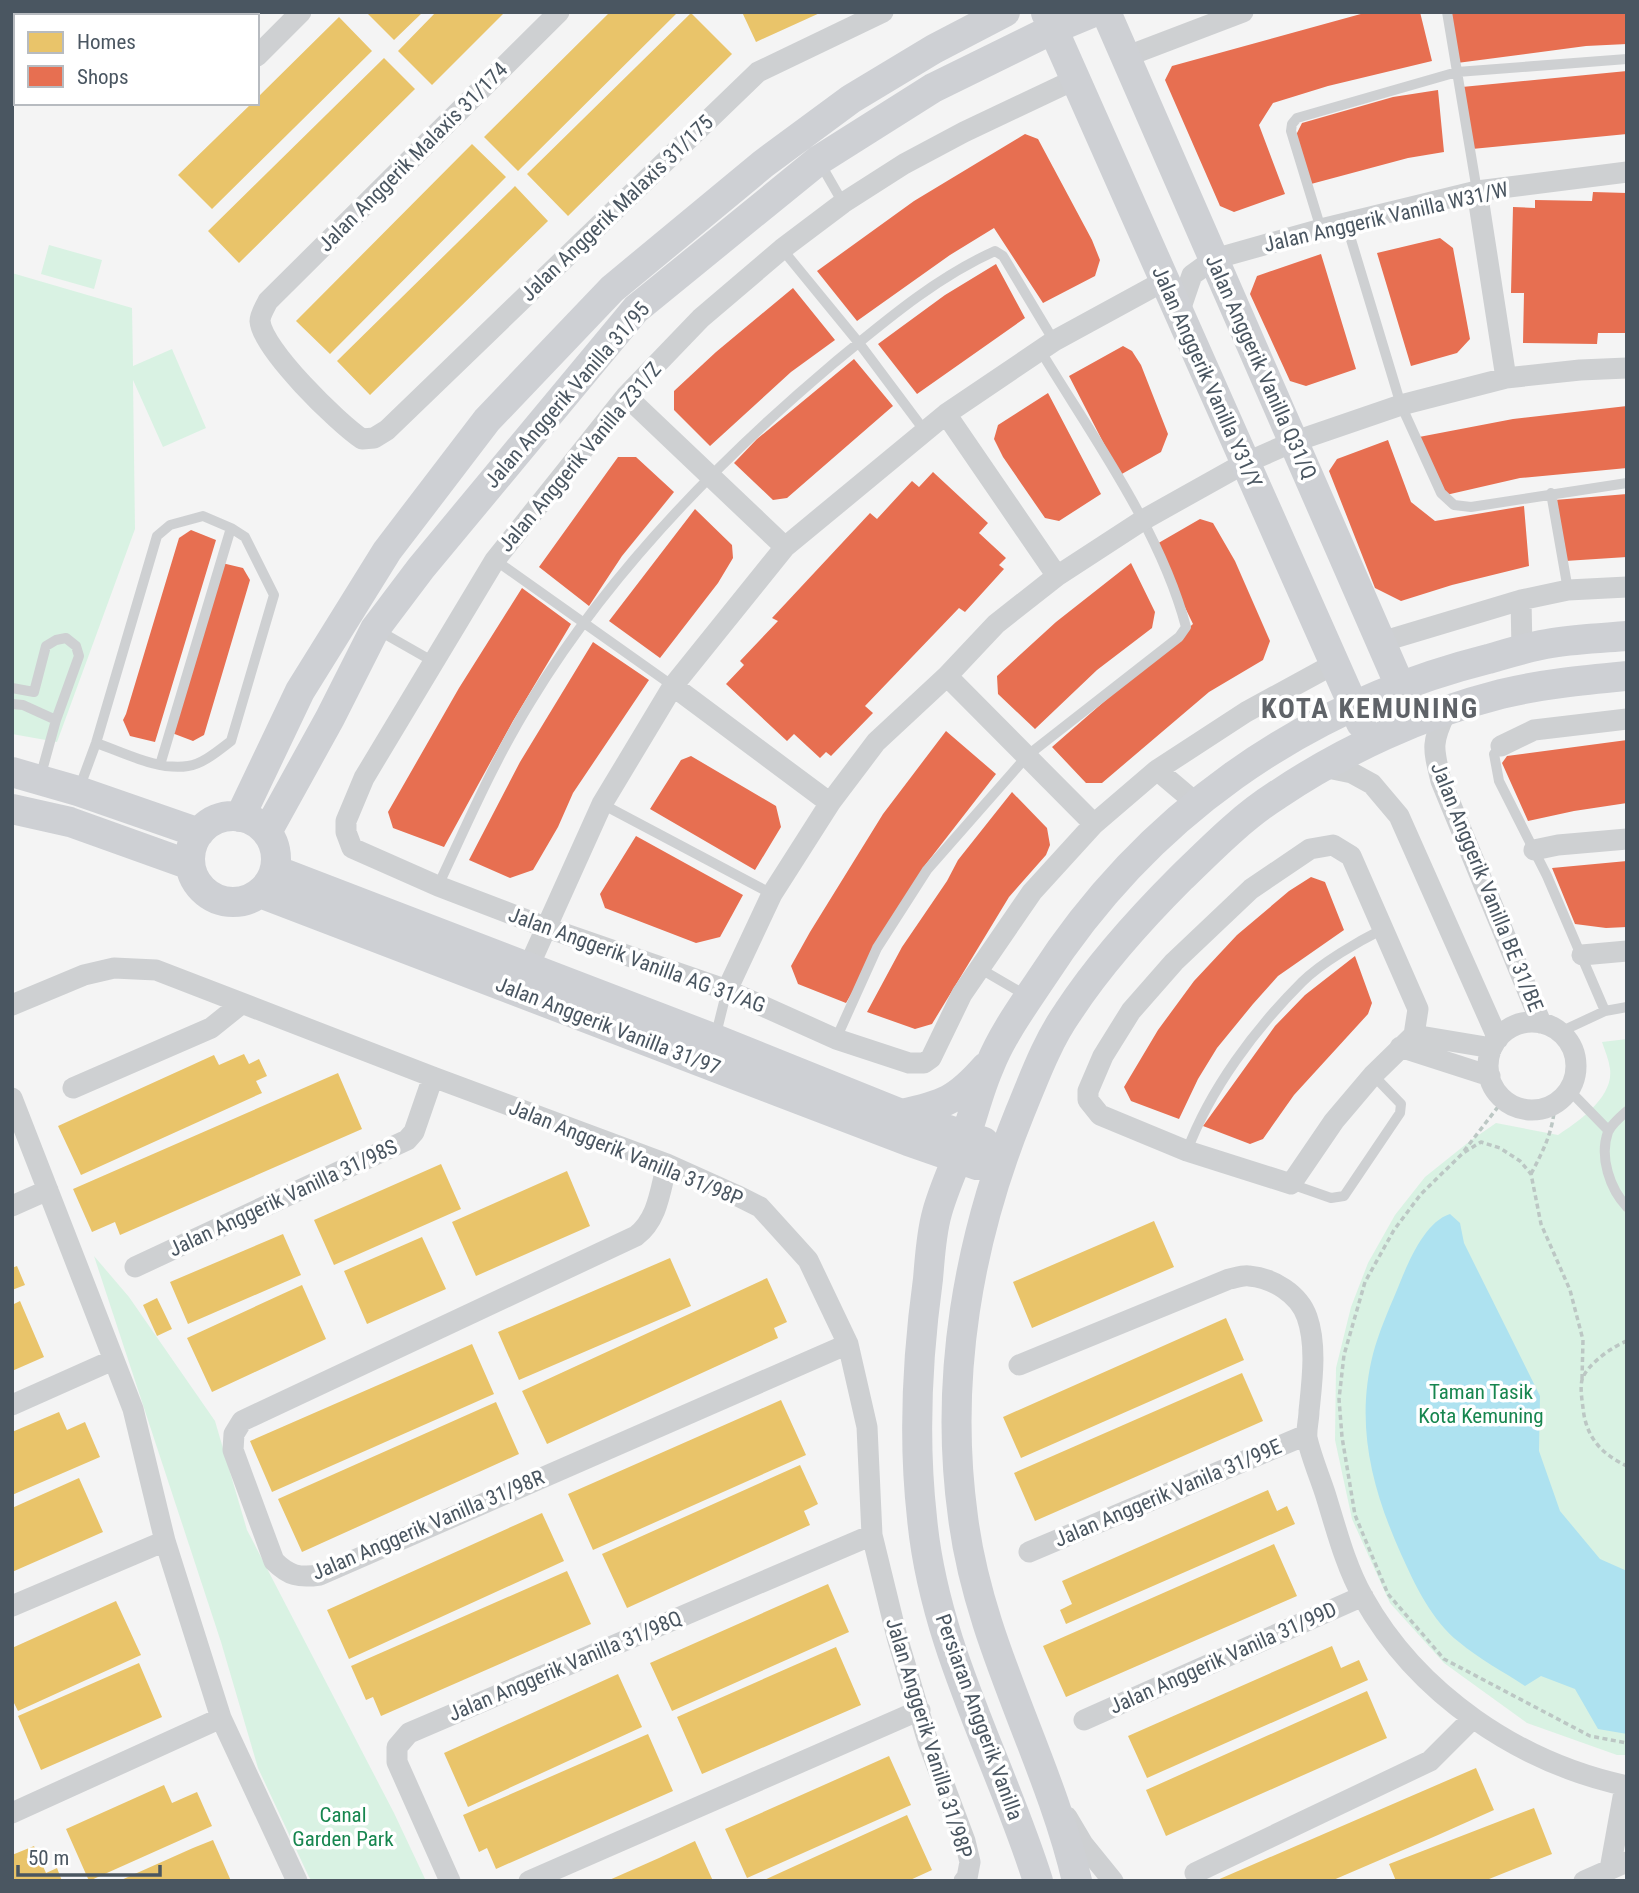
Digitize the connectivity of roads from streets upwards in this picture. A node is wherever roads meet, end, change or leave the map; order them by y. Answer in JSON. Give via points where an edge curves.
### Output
{"nodes":[{"id":1,"x":301,"y":12,"type":"edge"},
{"id":2,"x":559,"y":12,"type":"edge"},
{"id":3,"x":883,"y":12,"type":"edge"},
{"id":4,"x":1005,"y":12,"type":"edge"},
{"id":5,"x":1094,"y":12,"type":"edge"},
{"id":6,"x":1106,"y":12,"type":"edge"},
{"id":7,"x":1244,"y":12,"type":"edge"},
{"id":8,"x":1049,"y":21,"type":"edge"},
{"id":9,"x":259,"y":53,"type":"edge"},
{"id":10,"x":1125,"y":57,"type":"junction"},
{"id":11,"x":1076,"y":79,"type":"junction"},
{"id":12,"x":1627,"y":172,"type":"edge"},
{"id":13,"x":1477,"y":191,"type":"junction"},
{"id":14,"x":1214,"y":259,"type":"junction"},
{"id":15,"x":1164,"y":281,"type":"junction"},
{"id":16,"x":1179,"y":313,"type":"junction"},
{"id":17,"x":1627,"y":368,"type":"edge"},
{"id":18,"x":1506,"y":378,"type":"junction"},
{"id":19,"x":626,"y":396,"type":"junction"},
{"id":20,"x":946,"y":414,"type":"junction"},
{"id":21,"x":374,"y":438,"type":"joint"},
{"id":22,"x":1293,"y":442,"type":"junction"},
{"id":23,"x":1245,"y":463,"type":"junction"},
{"id":24,"x":785,"y":547,"type":"junction"},
{"id":25,"x":1057,"y":576,"type":"junction"},
{"id":26,"x":1627,"y":587,"type":"edge"},
{"id":27,"x":1521,"y":600,"type":"junction"},
{"id":28,"x":1627,"y":636,"type":"edge"},
{"id":29,"x":1381,"y":642,"type":"junction"},
{"id":30,"x":1522,"y":650,"type":"junction"},
{"id":31,"x":1334,"y":664,"type":"junction"},
{"id":32,"x":947,"y":676,"type":"junction"},
{"id":33,"x":1627,"y":676,"type":"edge"},
{"id":34,"x":1400,"y":686,"type":"junction"},
{"id":35,"x":673,"y":687,"type":"junction"},
{"id":36,"x":1353,"y":707,"type":"junction"},
{"id":37,"x":1446,"y":712,"type":"junction"},
{"id":38,"x":1627,"y":719,"type":"edge"},
{"id":39,"x":1416,"y":722,"type":"junction"},
{"id":40,"x":1369,"y":742,"type":"junction"},
{"id":41,"x":1501,"y":746,"type":"road end"},
{"id":42,"x":1323,"y":767,"type":"junction"},
{"id":43,"x":1157,"y":769,"type":"junction"},
{"id":44,"x":25,"y":776,"type":"edge"},
{"id":45,"x":830,"y":803,"type":"junction"},
{"id":46,"x":1196,"y":803,"type":"junction"},
{"id":47,"x":12,"y":809,"type":"edge"},
{"id":48,"x":240,"y":817,"type":"junction"},
{"id":49,"x":1094,"y":824,"type":"junction"},
{"id":50,"x":267,"y":832,"type":"junction"},
{"id":51,"x":199,"y":833,"type":"junction"},
{"id":52,"x":1627,"y":839,"type":"edge"},
{"id":53,"x":352,"y":848,"type":"joint"},
{"id":54,"x":1534,"y":850,"type":"road end"},
{"id":55,"x":190,"y":864,"type":"junction"},
{"id":56,"x":268,"y":881,"type":"junction"},
{"id":57,"x":545,"y":927,"type":"junction"},
{"id":58,"x":1627,"y":951,"type":"edge"},
{"id":59,"x":1582,"y":955,"type":"road end"},
{"id":60,"x":529,"y":967,"type":"junction"},
{"id":61,"x":727,"y":990,"type":"junction"},
{"id":62,"x":12,"y":1004,"type":"edge"},
{"id":63,"x":241,"y":1004,"type":"junction"},
{"id":64,"x":1551,"y":1028,"type":"junction"},
{"id":65,"x":1407,"y":1041,"type":"junction"},
{"id":66,"x":1495,"y":1044,"type":"junction"},
{"id":67,"x":990,"y":1063,"type":"junction"},
{"id":68,"x":1490,"y":1076,"type":"junction"},
{"id":69,"x":433,"y":1077,"type":"junction"},
{"id":70,"x":73,"y":1088,"type":"dead end"},
{"id":71,"x":12,"y":1098,"type":"edge"},
{"id":72,"x":904,"y":1127,"type":"junction"},
{"id":73,"x":961,"y":1147,"type":"junction"},
{"id":74,"x":1001,"y":1160,"type":"junction"},
{"id":75,"x":667,"y":1164,"type":"junction"},
{"id":76,"x":48,"y":1190,"type":"junction"},
{"id":77,"x":12,"y":1206,"type":"edge"},
{"id":78,"x":936,"y":1215,"type":"junction"},
{"id":79,"x":135,"y":1267,"type":"dead end"},
{"id":80,"x":848,"y":1344,"type":"junction"},
{"id":81,"x":113,"y":1360,"type":"junction"},
{"id":82,"x":1018,"y":1365,"type":"dead end"},
{"id":83,"x":12,"y":1405,"type":"edge"},
{"id":84,"x":1306,"y":1435,"type":"junction"},
{"id":85,"x":872,"y":1535,"type":"junction"},
{"id":86,"x":165,"y":1541,"type":"junction"},
{"id":87,"x":1029,"y":1552,"type":"dead end"},
{"id":88,"x":1363,"y":1596,"type":"junction"},
{"id":89,"x":12,"y":1606,"type":"edge"},
{"id":90,"x":920,"y":1710,"type":"junction"},
{"id":91,"x":220,"y":1718,"type":"junction"},
{"id":92,"x":1473,"y":1718,"type":"junction"},
{"id":93,"x":1084,"y":1720,"type":"dead end"},
{"id":94,"x":1049,"y":1785,"type":"junction"},
{"id":95,"x":1626,"y":1786,"type":"edge"},
{"id":96,"x":12,"y":1813,"type":"edge"},
{"id":97,"x":1618,"y":1865,"type":"edge"},
{"id":98,"x":1195,"y":1872,"type":"dead end"},
{"id":99,"x":297,"y":1881,"type":"edge"},
{"id":100,"x":450,"y":1881,"type":"edge"},
{"id":101,"x":529,"y":1881,"type":"edge"},
{"id":102,"x":964,"y":1881,"type":"edge"},
{"id":103,"x":1038,"y":1881,"type":"edge"},
{"id":104,"x":1077,"y":1881,"type":"edge"},
{"id":105,"x":1113,"y":1881,"type":"edge"},
{"id":106,"x":1584,"y":1881,"type":"edge"}],
"edges":[{"from":1,"to":9,"type":"street"},
{"from":2,"to":21,"type":"street","name":"Jalan Anggerik Malaxis 31/174","via":[[268,301],[260,319],[265,338],[278,356],[348,429],[362,439]]},
{"from":3,"to":21,"type":"street","name":"Jalan Anggerik Malaxis 31/175","via":[[758,72]]},
{"from":4,"to":48,"type":"street","name":"Jalan Anggerik Vanilla 31/95","via":[[851,99],[753,172],[612,289],[487,420],[387,551],[300,691]]},
{"from":5,"to":8,"type":"street","name":"Jalan Anggerik Vanilla 31/95"},
{"from":6,"to":10,"type":"street","name":"Jalan Anggerik Vanilla Q31/Q"},
{"from":7,"to":10,"type":"street"},
{"from":8,"to":11,"type":"street","name":"Jalan Anggerik Vanilla Y31/Y"},
{"from":8,"to":50,"type":"street","name":"Jalan Anggerik Vanilla 31/95","via":[[819,160],[636,309],[375,629]]},
{"from":10,"to":14,"type":"street","name":"Jalan Anggerik Vanilla Q31/Q"},
{"from":11,"to":15,"type":"street","name":"Jalan Anggerik Vanilla Y31/Y"},
{"from":11,"to":19,"type":"street","name":"Jalan Anggerik Vanilla Z31/Z","via":[[964,132],[843,203],[701,318]]},
{"from":12,"to":13,"type":"street","name":"Jalan Anggerik Vanilla W31/W"},
{"from":13,"to":14,"type":"street","name":"Jalan Anggerik Vanilla W31/W"},
{"from":13,"to":18,"type":"street"},
{"from":14,"to":16,"type":"street","name":"Jalan Anggerik Vanilla W31/W","via":[[1192,275]]},
{"from":14,"to":22,"type":"street","name":"Jalan Anggerik Vanilla Q31/Q"},
{"from":15,"to":16,"type":"street","name":"Jalan Anggerik Vanilla Y31/Y"},
{"from":15,"to":20,"type":"street","via":[[1047,345]]},
{"from":16,"to":23,"type":"street","name":"Jalan Anggerik Vanilla Y31/Y"},
{"from":17,"to":18,"type":"street"},
{"from":18,"to":22,"type":"street","via":[[1401,405]]},
{"from":19,"to":24,"type":"street"},
{"from":19,"to":53,"type":"street","name":"Jalan Anggerik Vanilla Z31/Z","via":[[495,560],[364,778],[350,807],[346,832]]},
{"from":20,"to":24,"type":"street"},
{"from":20,"to":25,"type":"street"},
{"from":22,"to":23,"type":"street"},
{"from":22,"to":29,"type":"street","name":"Jalan Anggerik Vanilla Q31/Q"},
{"from":23,"to":25,"type":"street","via":[[1143,520]]},
{"from":23,"to":31,"type":"street","name":"Jalan Anggerik Vanilla Y31/Y"},
{"from":24,"to":35,"type":"street"},
{"from":25,"to":32,"type":"street","via":[[996,624]]},
{"from":26,"to":27,"type":"street","via":[[1568,590]]},
{"from":27,"to":29,"type":"street"},
{"from":27,"to":30,"type":"street"},
{"from":28,"to":30,"type":"street","name":"Persiaran Anggerik Vanilla"},
{"from":29,"to":34,"type":"street","name":"Jalan Anggerik Vanilla Q31/Q"},
{"from":30,"to":34,"type":"street","name":"Persiaran Anggerik Vanilla"},
{"from":31,"to":36,"type":"street","name":"Jalan Anggerik Vanilla Y31/Y"},
{"from":31,"to":43,"type":"street","via":[[1246,712]]},
{"from":32,"to":45,"type":"street","via":[[876,742]]},
{"from":32,"to":49,"type":"street"},
{"from":33,"to":37,"type":"street","name":"Persiaran Anggerik Vanilla","via":[[1569,681]]},
{"from":34,"to":36,"type":"street","name":"Persiaran Anggerik Vanilla"},
{"from":34,"to":39,"type":"street","name":"Jalan Anggerik Vanilla Q31/Q"},
{"from":35,"to":45,"type":"street"},
{"from":35,"to":57,"type":"street","via":[[601,804]]},
{"from":36,"to":40,"type":"street","name":"Jalan Anggerik Vanilla Y31/Y"},
{"from":36,"to":46,"type":"street","name":"Persiaran Anggerik Vanilla","via":[[1265,752]]},
{"from":37,"to":39,"type":"street","name":"Persiaran Anggerik Vanilla"},
{"from":37,"to":64,"type":"street","name":"Jalan Anggerik Vanilla BE 31/BE","via":[[1433,751],[1441,781]]},
{"from":38,"to":41,"type":"street","via":[[1534,730]]},
{"from":39,"to":40,"type":"street","name":"Persiaran Anggerik Vanilla"},
{"from":40,"to":42,"type":"street","name":"Persiaran Anggerik Vanilla"},
{"from":42,"to":66,"type":"street","via":[[1352,773],[1372,784],[1399,816]]},
{"from":42,"to":74,"type":"street","name":"Persiaran Anggerik Vanilla","via":[[1275,796],[1220,839],[1100,967],[1065,1015]]},
{"from":43,"to":46,"type":"street"},
{"from":43,"to":49,"type":"street"},
{"from":44,"to":51,"type":"street"},
{"from":45,"to":61,"type":"street","via":[[772,894]]},
{"from":46,"to":67,"type":"street","name":"Persiaran Anggerik Vanilla","via":[[1090,912],[1058,953]]},
{"from":47,"to":55,"type":"street","via":[[70,822]]},
{"from":48,"to":50,"type":"street"},
{"from":48,"to":51,"type":"street","via":[[217,820]]},
{"from":49,"to":61,"type":"street","name":"Jalan Anggerik Vanilla AG 31/AG","via":[[1032,892],[962,994],[931,1058],[924,1063],[909,1063],[836,1039]]},
{"from":50,"to":56,"type":"street","via":[[276,856]]},
{"from":51,"to":55,"type":"street"},
{"from":52,"to":54,"type":"street"},
{"from":53,"to":57,"type":"street","name":"Jalan Anggerik Vanilla AG 31/AG"},
{"from":55,"to":56,"type":"street","via":[[201,888],[223,901],[249,900]]},
{"from":56,"to":60,"type":"street","name":"Jalan Anggerik Vanilla 31/97"},
{"from":56,"to":72,"type":"street","name":"Jalan Anggerik Vanilla 31/97"},
{"from":57,"to":60,"type":"street"},
{"from":57,"to":61,"type":"street","name":"Jalan Anggerik Vanilla AG 31/AG"},
{"from":58,"to":59,"type":"street"},
{"from":60,"to":72,"type":"street","name":"Jalan Anggerik Vanilla 31/97","via":[[715,1039]]},
{"from":62,"to":63,"type":"street","name":"Jalan Anggerik Vanilla 31/98P","via":[[83,975],[114,968],[156,970]]},
{"from":63,"to":69,"type":"street","name":"Jalan Anggerik Vanilla 31/98P"},
{"from":63,"to":70,"type":"street","via":[[211,1028]]},
{"from":64,"to":66,"type":"street","via":[[1517,1025]]},
{"from":64,"to":68,"type":"street","via":[[1573,1050],[1576,1060],[1576,1071],[1562,1096],[1542,1108],[1516,1106],[1497,1093]]},
{"from":65,"to":65,"type":"street","via":[[1334,1121],[1292,1184],[1187,1152],[1100,1115],[1088,1100],[1103,1056],[1131,1011],[1174,962],[1251,889],[1310,849],[1333,845],[1351,856],[1418,1009]]},
{"from":65,"to":66,"type":"street"},
{"from":65,"to":68,"type":"street","via":[[1426,1057]]},
{"from":66,"to":68,"type":"street","via":[[1489,1057]]},
{"from":67,"to":72,"type":"street","via":[[970,1086]]},
{"from":67,"to":73,"type":"street","name":"Persiaran Anggerik Vanilla"},
{"from":69,"to":75,"type":"street","name":"Jalan Anggerik Vanilla 31/98P"},
{"from":69,"to":79,"type":"street","name":"Jalan Anggerik Vanilla 31/98S","via":[[407,1140]]},
{"from":71,"to":76,"type":"street"},
{"from":72,"to":73,"type":"street","name":"Jalan Anggerik Vanilla 31/97"},
{"from":72,"to":78,"type":"street","via":[[928,1174]]},
{"from":73,"to":74,"type":"street","name":"Jalan Anggerik Vanilla 31/97"},
{"from":73,"to":78,"type":"street","name":"Persiaran Anggerik Vanilla"},
{"from":74,"to":94,"type":"street","name":"Persiaran Anggerik Vanilla","via":[[975,1249],[957,1372],[962,1518],[985,1615],[1014,1702]]},
{"from":75,"to":80,"type":"street","name":"Jalan Anggerik Vanilla 31/98P","via":[[760,1207],[808,1260]]},
{"from":75,"to":80,"type":"street","name":"Jalan Anggerik Vanilla 31/98R","via":[[654,1213],[636,1236],[242,1421],[234,1434],[233,1450],[274,1561],[286,1573],[300,1578],[320,1575]]},
{"from":76,"to":77,"type":"street"},
{"from":76,"to":81,"type":"street"},
{"from":78,"to":103,"type":"street","name":"Persiaran Anggerik Vanilla","via":[[920,1338],[915,1422],[930,1573],[967,1698]]},
{"from":80,"to":85,"type":"street","name":"Jalan Anggerik Vanilla 31/98P","via":[[867,1427]]},
{"from":81,"to":83,"type":"street"},
{"from":81,"to":86,"type":"street","via":[[133,1409]]},
{"from":82,"to":84,"type":"street","via":[[1248,1275],[1291,1293],[1307,1314],[1312,1365]]},
{"from":84,"to":87,"type":"street","name":"Jalan Anggerik Vanila 31/99E"},
{"from":84,"to":88,"type":"street","via":[[1343,1552]]},
{"from":85,"to":90,"type":"street","name":"Jalan Anggerik Vanilla 31/98P"},
{"from":85,"to":100,"type":"street","name":"Jalan Anggerik Vanilla 31/98Q","via":[[409,1733],[397,1747],[397,1762]]},
{"from":86,"to":89,"type":"street"},
{"from":86,"to":91,"type":"street"},
{"from":88,"to":92,"type":"street","via":[[1387,1636],[1420,1675]]},
{"from":88,"to":93,"type":"street","name":"Jalan Anggerik Vanila 31/99D"},
{"from":90,"to":101,"type":"street"},
{"from":90,"to":102,"type":"street","name":"Jalan Anggerik Vanilla 31/98P","via":[[965,1841],[970,1862]]},
{"from":91,"to":96,"type":"street"},
{"from":91,"to":99,"type":"street"},
{"from":92,"to":95,"type":"street","via":[[1552,1762]]},
{"from":92,"to":98,"type":"street","via":[[1430,1762]]},
{"from":94,"to":104,"type":"street","name":"Persiaran Anggerik Vanilla"},
{"from":94,"to":105,"type":"street","via":[[1083,1844]]},
{"from":95,"to":97,"type":"street"},
{"from":97,"to":106,"type":"street"}]}
